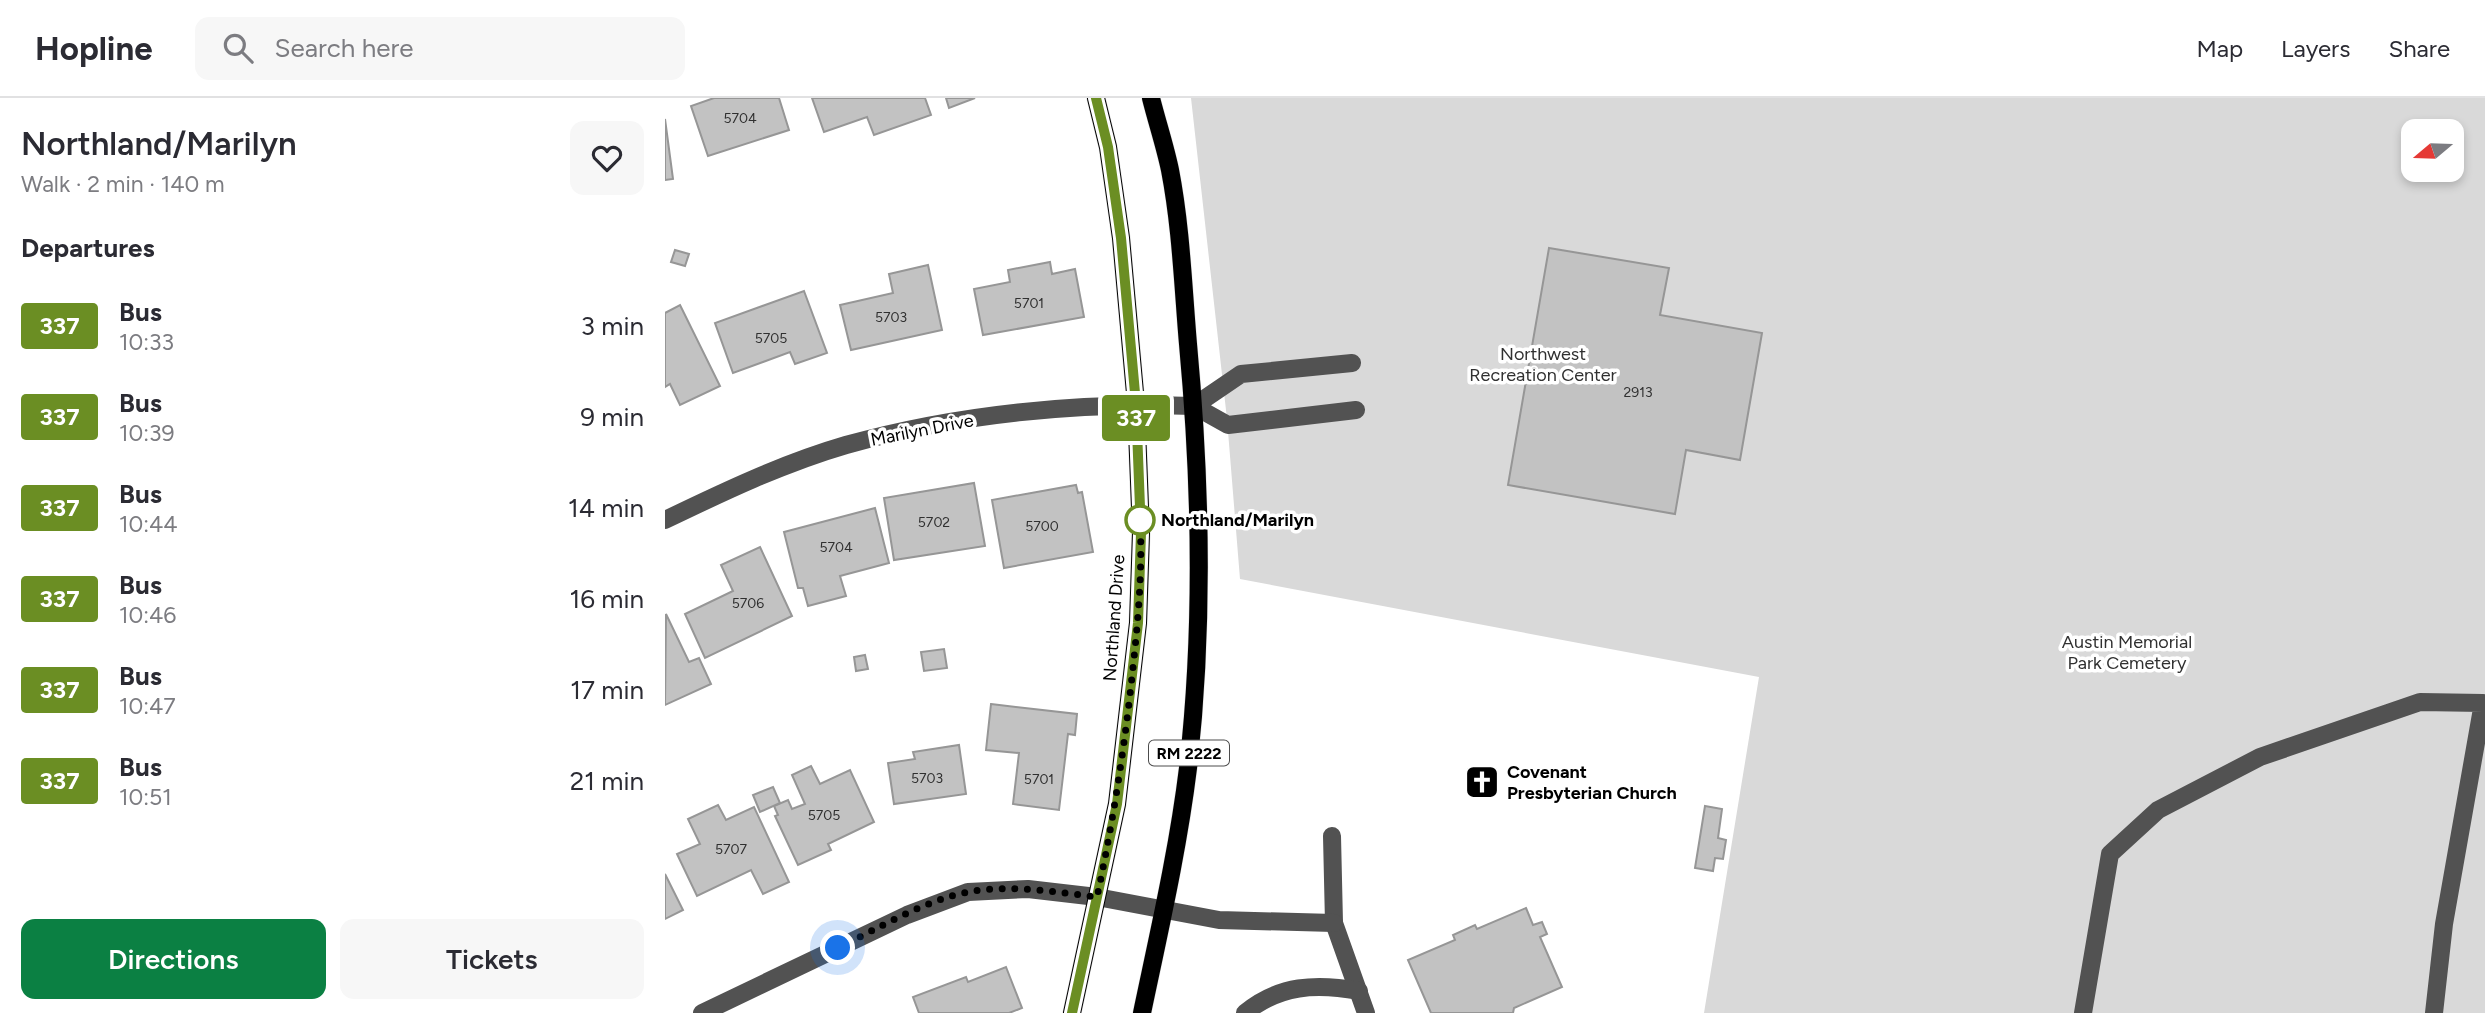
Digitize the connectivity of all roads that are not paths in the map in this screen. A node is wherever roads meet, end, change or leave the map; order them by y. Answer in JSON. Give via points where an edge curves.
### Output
{"nodes":[{"id":1,"x":1096,"y":98,"type":"edge"},
{"id":2,"x":1151,"y":98,"type":"edge"},
{"id":3,"x":1352,"y":363,"type":"dead end"},
{"id":4,"x":1136,"y":404,"type":"junction"},
{"id":5,"x":1194,"y":406,"type":"junction"},
{"id":6,"x":1356,"y":410,"type":"dead end"},
{"id":7,"x":665,"y":520,"type":"edge"},
{"id":8,"x":2484,"y":698,"type":"edge"},
{"id":9,"x":1332,"y":836,"type":"dead end"},
{"id":10,"x":1097,"y":897,"type":"junction"},
{"id":11,"x":1164,"y":912,"type":"junction"},
{"id":12,"x":1334,"y":923,"type":"junction"},
{"id":13,"x":1359,"y":991,"type":"junction"},
{"id":14,"x":702,"y":1013,"type":"edge"},
{"id":15,"x":1072,"y":1013,"type":"edge"},
{"id":16,"x":1142,"y":1013,"type":"edge"},
{"id":17,"x":1245,"y":1013,"type":"edge"},
{"id":18,"x":1366,"y":1013,"type":"edge"},
{"id":19,"x":2083,"y":1013,"type":"edge"},
{"id":20,"x":2434,"y":1013,"type":"edge"}],
"edges":[{"from":1,"to":4,"type":"main road","name":"Northland Drive","number":"RM 2222","via":[[1121,238]]},
{"from":2,"to":5,"type":"main road","number":"RM 2222","via":[[1170,170]]},
{"from":3,"to":5,"type":"street","via":[[1241,374]]},
{"from":4,"to":5,"type":"street","name":"Marilyn Drive"},
{"from":4,"to":7,"type":"street","name":"Marilyn Drive","via":[[971,419],[846,445],[729,489]]},
{"from":4,"to":10,"type":"main road","name":"Northland Drive","number":"RM 2222","via":[[1141,533],[1138,623],[1117,804]]},
{"from":5,"to":6,"type":"street","via":[[1228,425]]},
{"from":5,"to":11,"type":"main road","number":"RM 2222","via":[[1197,650],[1188,769]]},
{"from":8,"to":19,"type":"street","via":[[2420,702],[2260,757],[2158,810],[2110,854]]},
{"from":8,"to":20,"type":"street","via":[[2444,924]]},
{"from":9,"to":12,"type":"street"},
{"from":10,"to":11,"type":"street"},
{"from":10,"to":14,"type":"street","via":[[1028,889],[968,892],[907,915]]},
{"from":10,"to":15,"type":"main road","name":"Northland Drive","number":"RM 2222"},
{"from":11,"to":12,"type":"street","via":[[1219,920]]},
{"from":11,"to":16,"type":"main road","number":"RM 2222"},
{"from":12,"to":13,"type":"street"},
{"from":13,"to":17,"type":"street","via":[[1303,986],[1264,997]]},
{"from":13,"to":18,"type":"street"}]}
